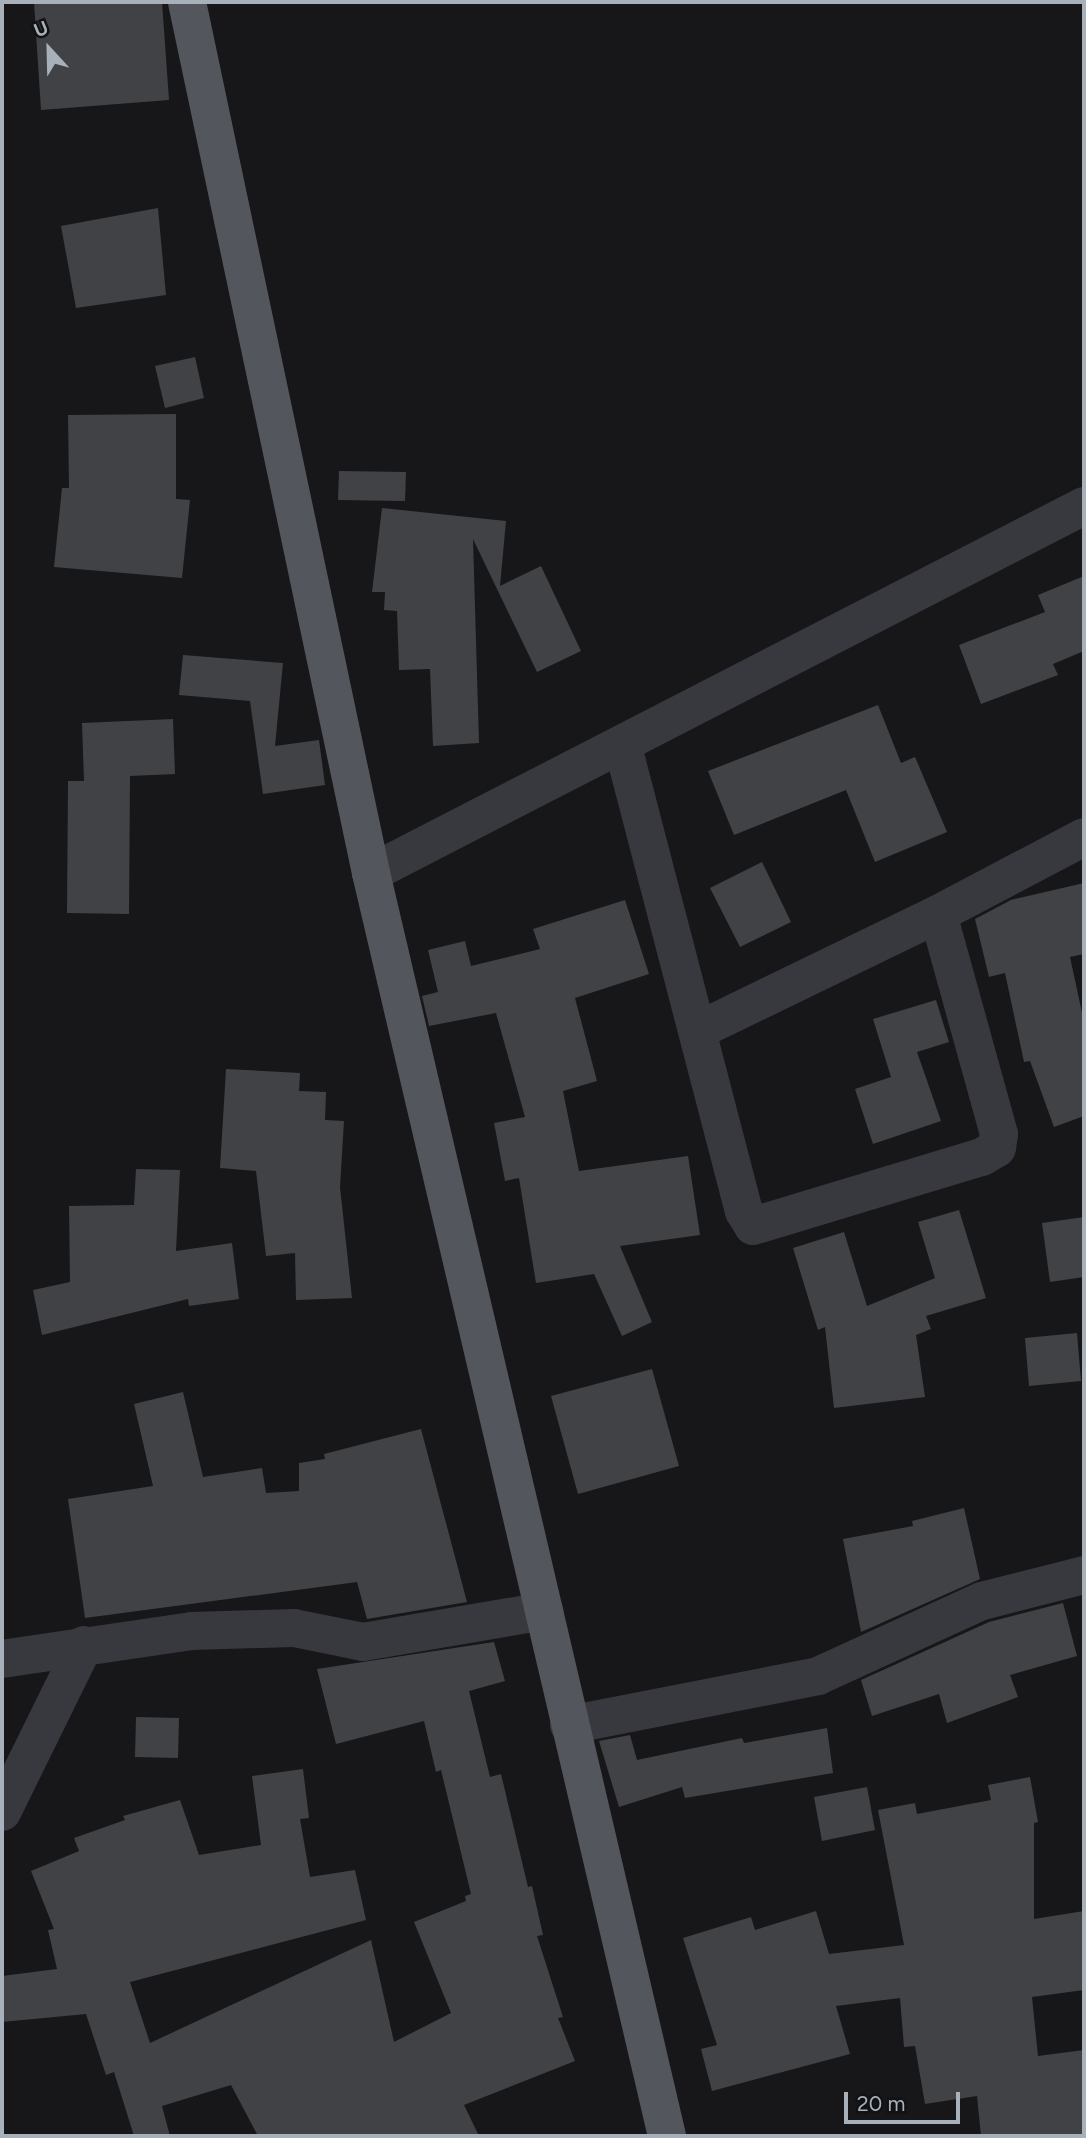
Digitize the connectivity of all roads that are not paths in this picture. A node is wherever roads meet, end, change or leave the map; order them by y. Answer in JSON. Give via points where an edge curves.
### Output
{"nodes":[{"id":1,"x":187,"y":2,"type":"edge"},
{"id":2,"x":1084,"y":506,"type":"edge"},
{"id":3,"x":623,"y":747,"type":"junction"},
{"id":4,"x":1084,"y":837,"type":"edge"},
{"id":5,"x":371,"y":873,"type":"junction"},
{"id":6,"x":938,"y":914,"type":"junction"},
{"id":7,"x":699,"y":1030,"type":"junction"},
{"id":8,"x":1084,"y":1575,"type":"edge"},
{"id":9,"x":544,"y":1611,"type":"junction"},
{"id":10,"x":84,"y":1645,"type":"junction"},
{"id":11,"x":2,"y":1659,"type":"edge"},
{"id":12,"x":569,"y":1726,"type":"junction"},
{"id":13,"x":2,"y":1812,"type":"edge"},
{"id":14,"x":667,"y":2136,"type":"edge"}],
"edges":[{"from":1,"to":5,"type":"main road"},
{"from":2,"to":3,"type":"street"},
{"from":3,"to":5,"type":"street"},
{"from":3,"to":7,"type":"street"},
{"from":4,"to":6,"type":"street"},
{"from":5,"to":9,"type":"main road"},
{"from":6,"to":7,"type":"street"},
{"from":6,"to":7,"type":"street","via":[[999,1134],[994,1152],[753,1226],[744,1211]]},
{"from":8,"to":12,"type":"street","via":[[982,1601],[818,1676]]},
{"from":9,"to":10,"type":"street","via":[[363,1642],[281,1628],[192,1632]]},
{"from":9,"to":12,"type":"main road"},
{"from":10,"to":11,"type":"street"},
{"from":10,"to":13,"type":"street"},
{"from":12,"to":14,"type":"main road"}]}
